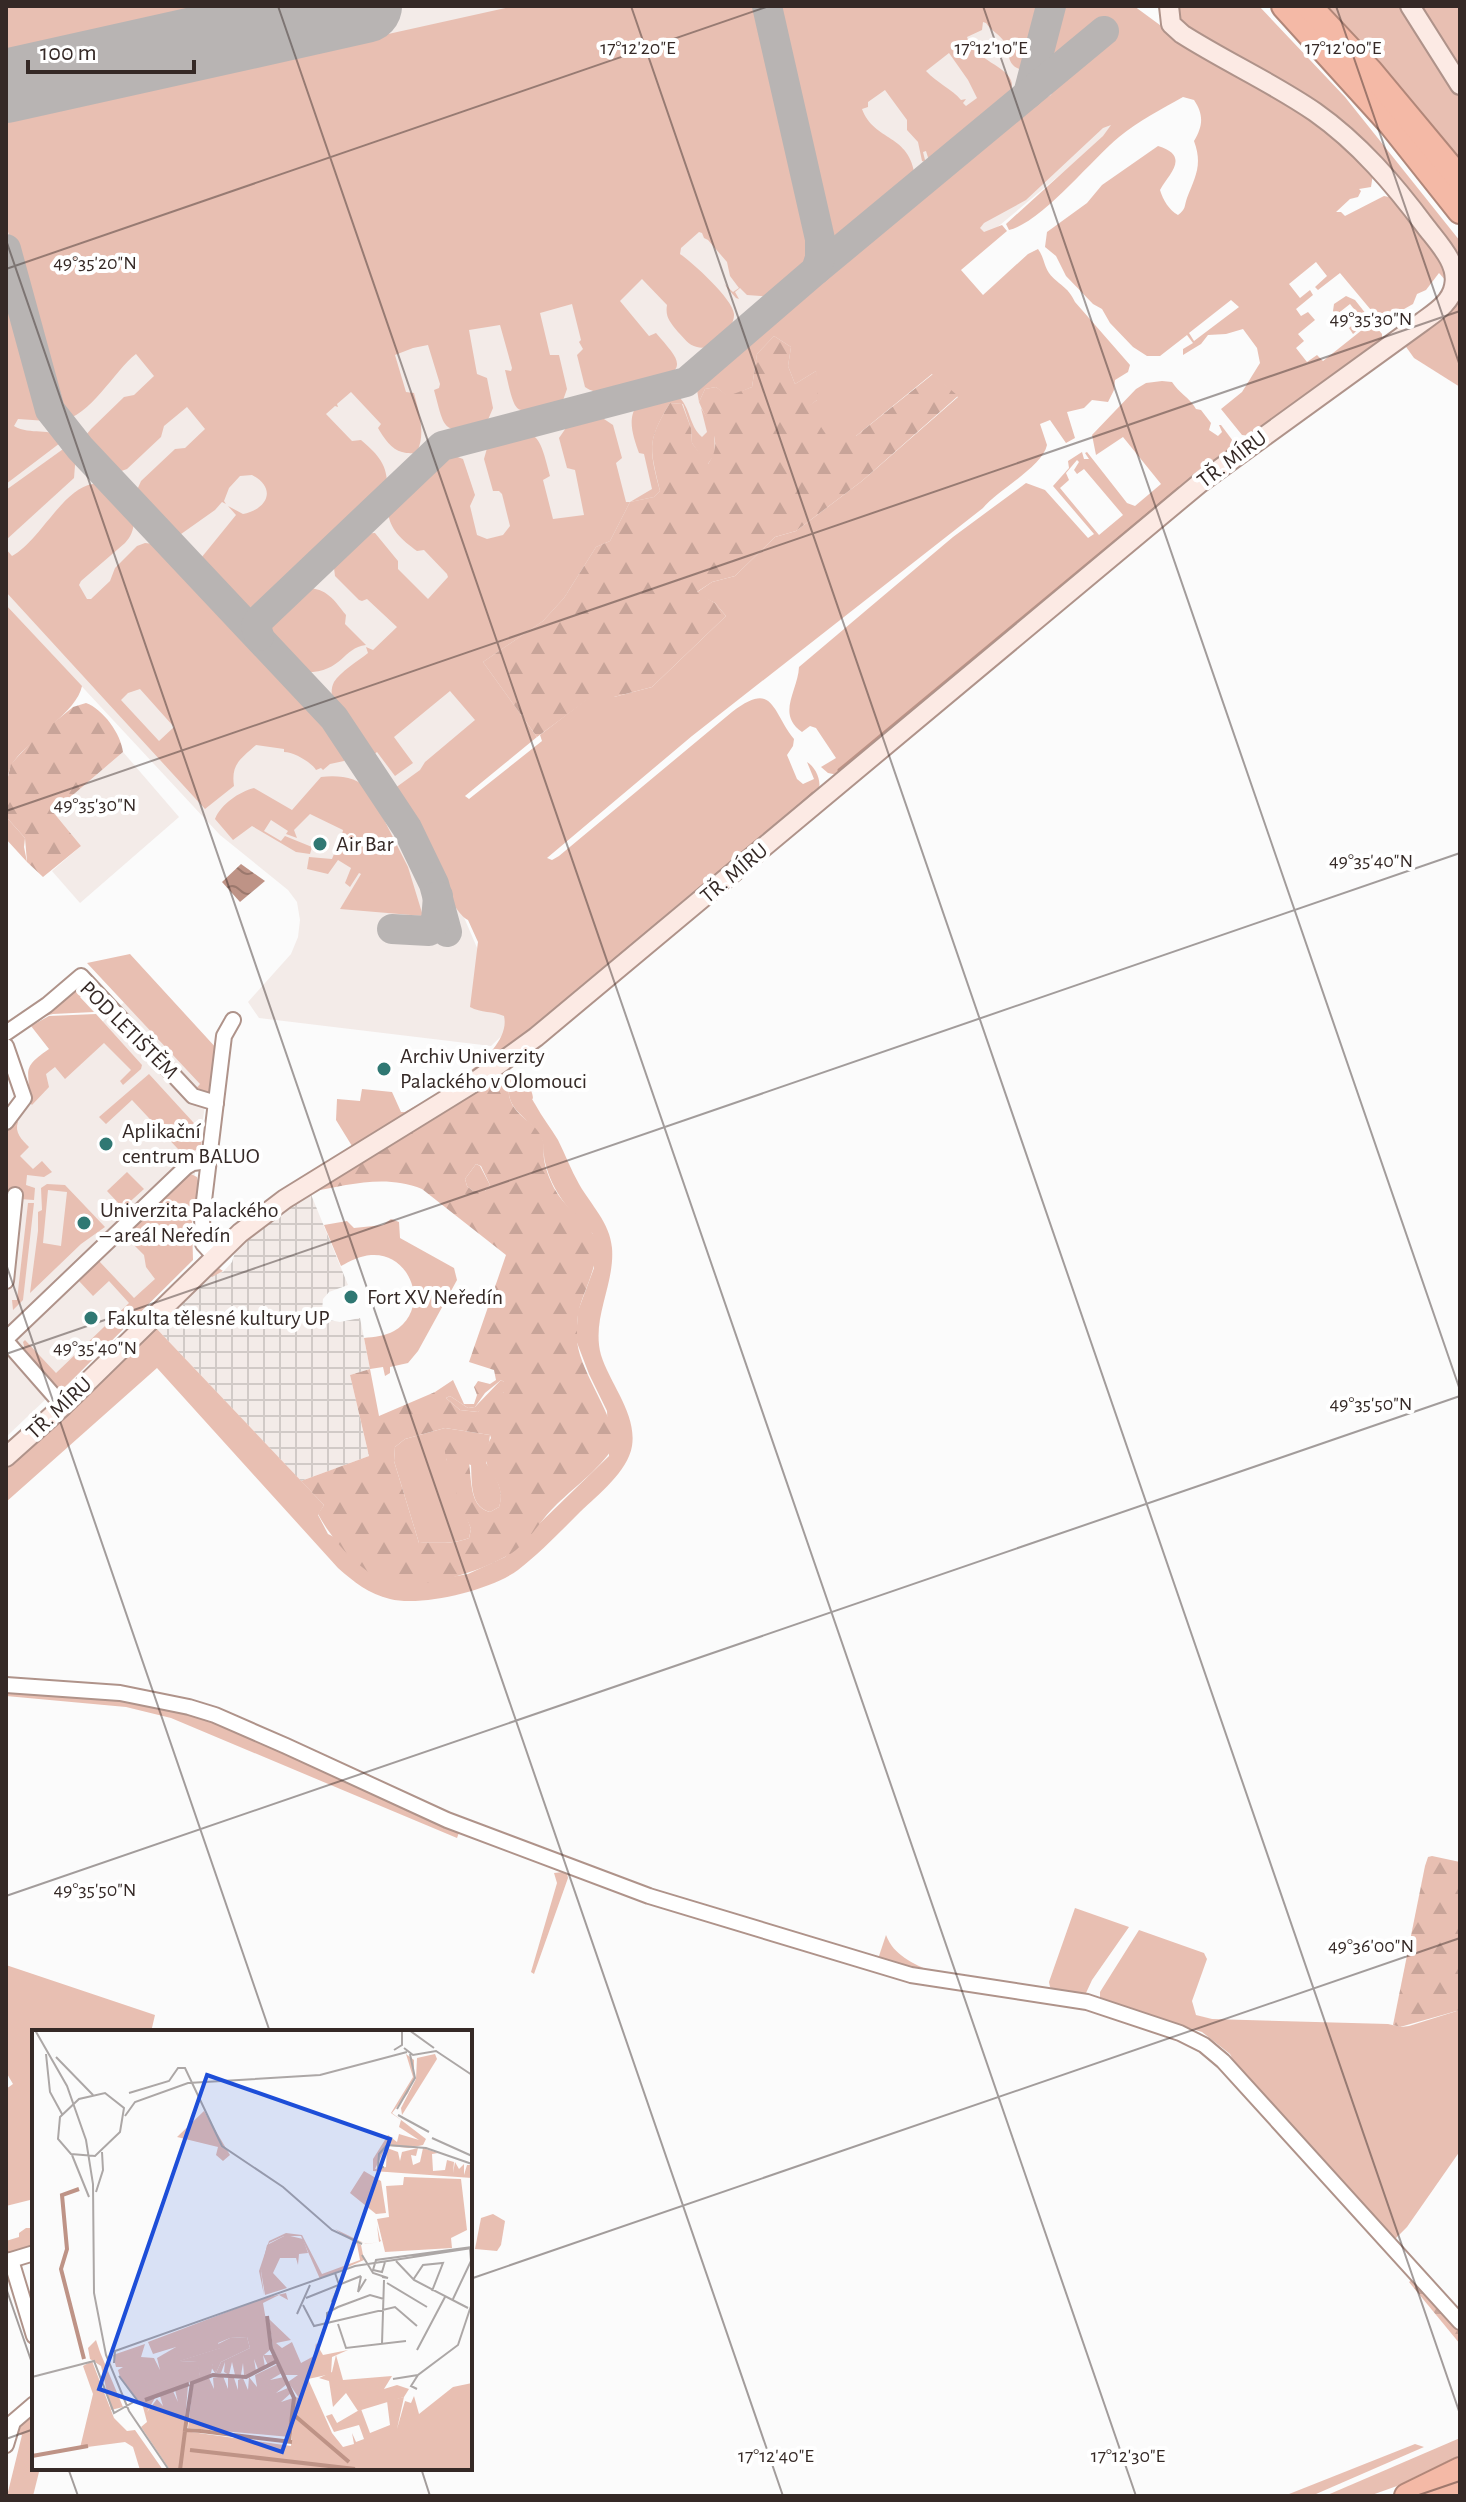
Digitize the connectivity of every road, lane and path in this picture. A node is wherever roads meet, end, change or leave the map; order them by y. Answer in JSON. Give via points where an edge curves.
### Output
{"nodes":[{"id":1,"x":1169,"y":6,"type":"edge"},
{"id":2,"x":1284,"y":6,"type":"edge"},
{"id":3,"x":1309,"y":6,"type":"edge"},
{"id":4,"x":1410,"y":6,"type":"edge"},
{"id":5,"x":1460,"y":85,"type":"edge"},
{"id":6,"x":1460,"y":179,"type":"edge"},
{"id":7,"x":1460,"y":211,"type":"edge"},
{"id":8,"x":233,"y":1020,"type":"dead end"},
{"id":9,"x":6,"y":1033,"type":"edge"},
{"id":10,"x":6,"y":1046,"type":"edge"},
{"id":11,"x":216,"y":1103,"type":"junction"},
{"id":12,"x":6,"y":1122,"type":"edge"},
{"id":13,"x":208,"y":1161,"type":"junction"},
{"id":14,"x":15,"y":1195,"type":"dead end"},
{"id":15,"x":214,"y":1256,"type":"junction"},
{"id":16,"x":6,"y":1281,"type":"edge"},
{"id":17,"x":6,"y":1340,"type":"edge"},
{"id":18,"x":63,"y":1406,"type":"junction"},
{"id":19,"x":6,"y":1457,"type":"edge"},
{"id":20,"x":6,"y":1685,"type":"edge"},
{"id":21,"x":32,"y":2254,"type":"edge"},
{"id":22,"x":9,"y":2260,"type":"edge"},
{"id":23,"x":1460,"y":2322,"type":"edge"},
{"id":24,"x":32,"y":2330,"type":"edge"},
{"id":25,"x":32,"y":2406,"type":"edge"},
{"id":26,"x":6,"y":2445,"type":"edge"},
{"id":27,"x":1460,"y":2470,"type":"edge"},
{"id":28,"x":1460,"y":2491,"type":"edge"},
{"id":29,"x":1407,"y":2496,"type":"edge"},
{"id":30,"x":1450,"y":2496,"type":"edge"}],
"edges":[{"from":1,"to":15,"type":"main road","name":"TŘ. MÍRU","via":[[1171,24],[1182,34],[1293,98],[1353,142],[1452,264],[1455,281],[1449,298],[1200,483],[536,1037],[418,1119],[275,1205]]},
{"from":2,"to":7,"type":"highway","via":[[1391,124]]},
{"from":3,"to":6,"type":"highway"},
{"from":4,"to":5,"type":"main road"},
{"from":8,"to":11,"type":"street","via":[[224,1036]]},
{"from":9,"to":11,"type":"street","name":"POD LETIŠTĚM","via":[[81,976],[193,1096]]},
{"from":10,"to":12,"type":"street","via":[[24,1098]]},
{"from":11,"to":13,"type":"street"},
{"from":13,"to":15,"type":"street","via":[[202,1239]]},
{"from":13,"to":17,"type":"street","via":[[186,1167]]},
{"from":14,"to":16,"type":"street"},
{"from":15,"to":18,"type":"main road","name":"TŘ. MÍRU"},
{"from":17,"to":18,"type":"street"},
{"from":18,"to":19,"type":"main road","name":"TŘ. MÍRU"},
{"from":20,"to":23,"type":"street","via":[[120,1693],[189,1707],[447,1820],[649,1896],[911,1975],[1073,1998],[1180,2033],[1223,2061]]},
{"from":21,"to":22,"type":"street"},
{"from":22,"to":24,"type":"street"},
{"from":25,"to":26,"type":"street","via":[[15,2420]]},
{"from":27,"to":29,"type":"highway"},
{"from":28,"to":30,"type":"highway"}]}
